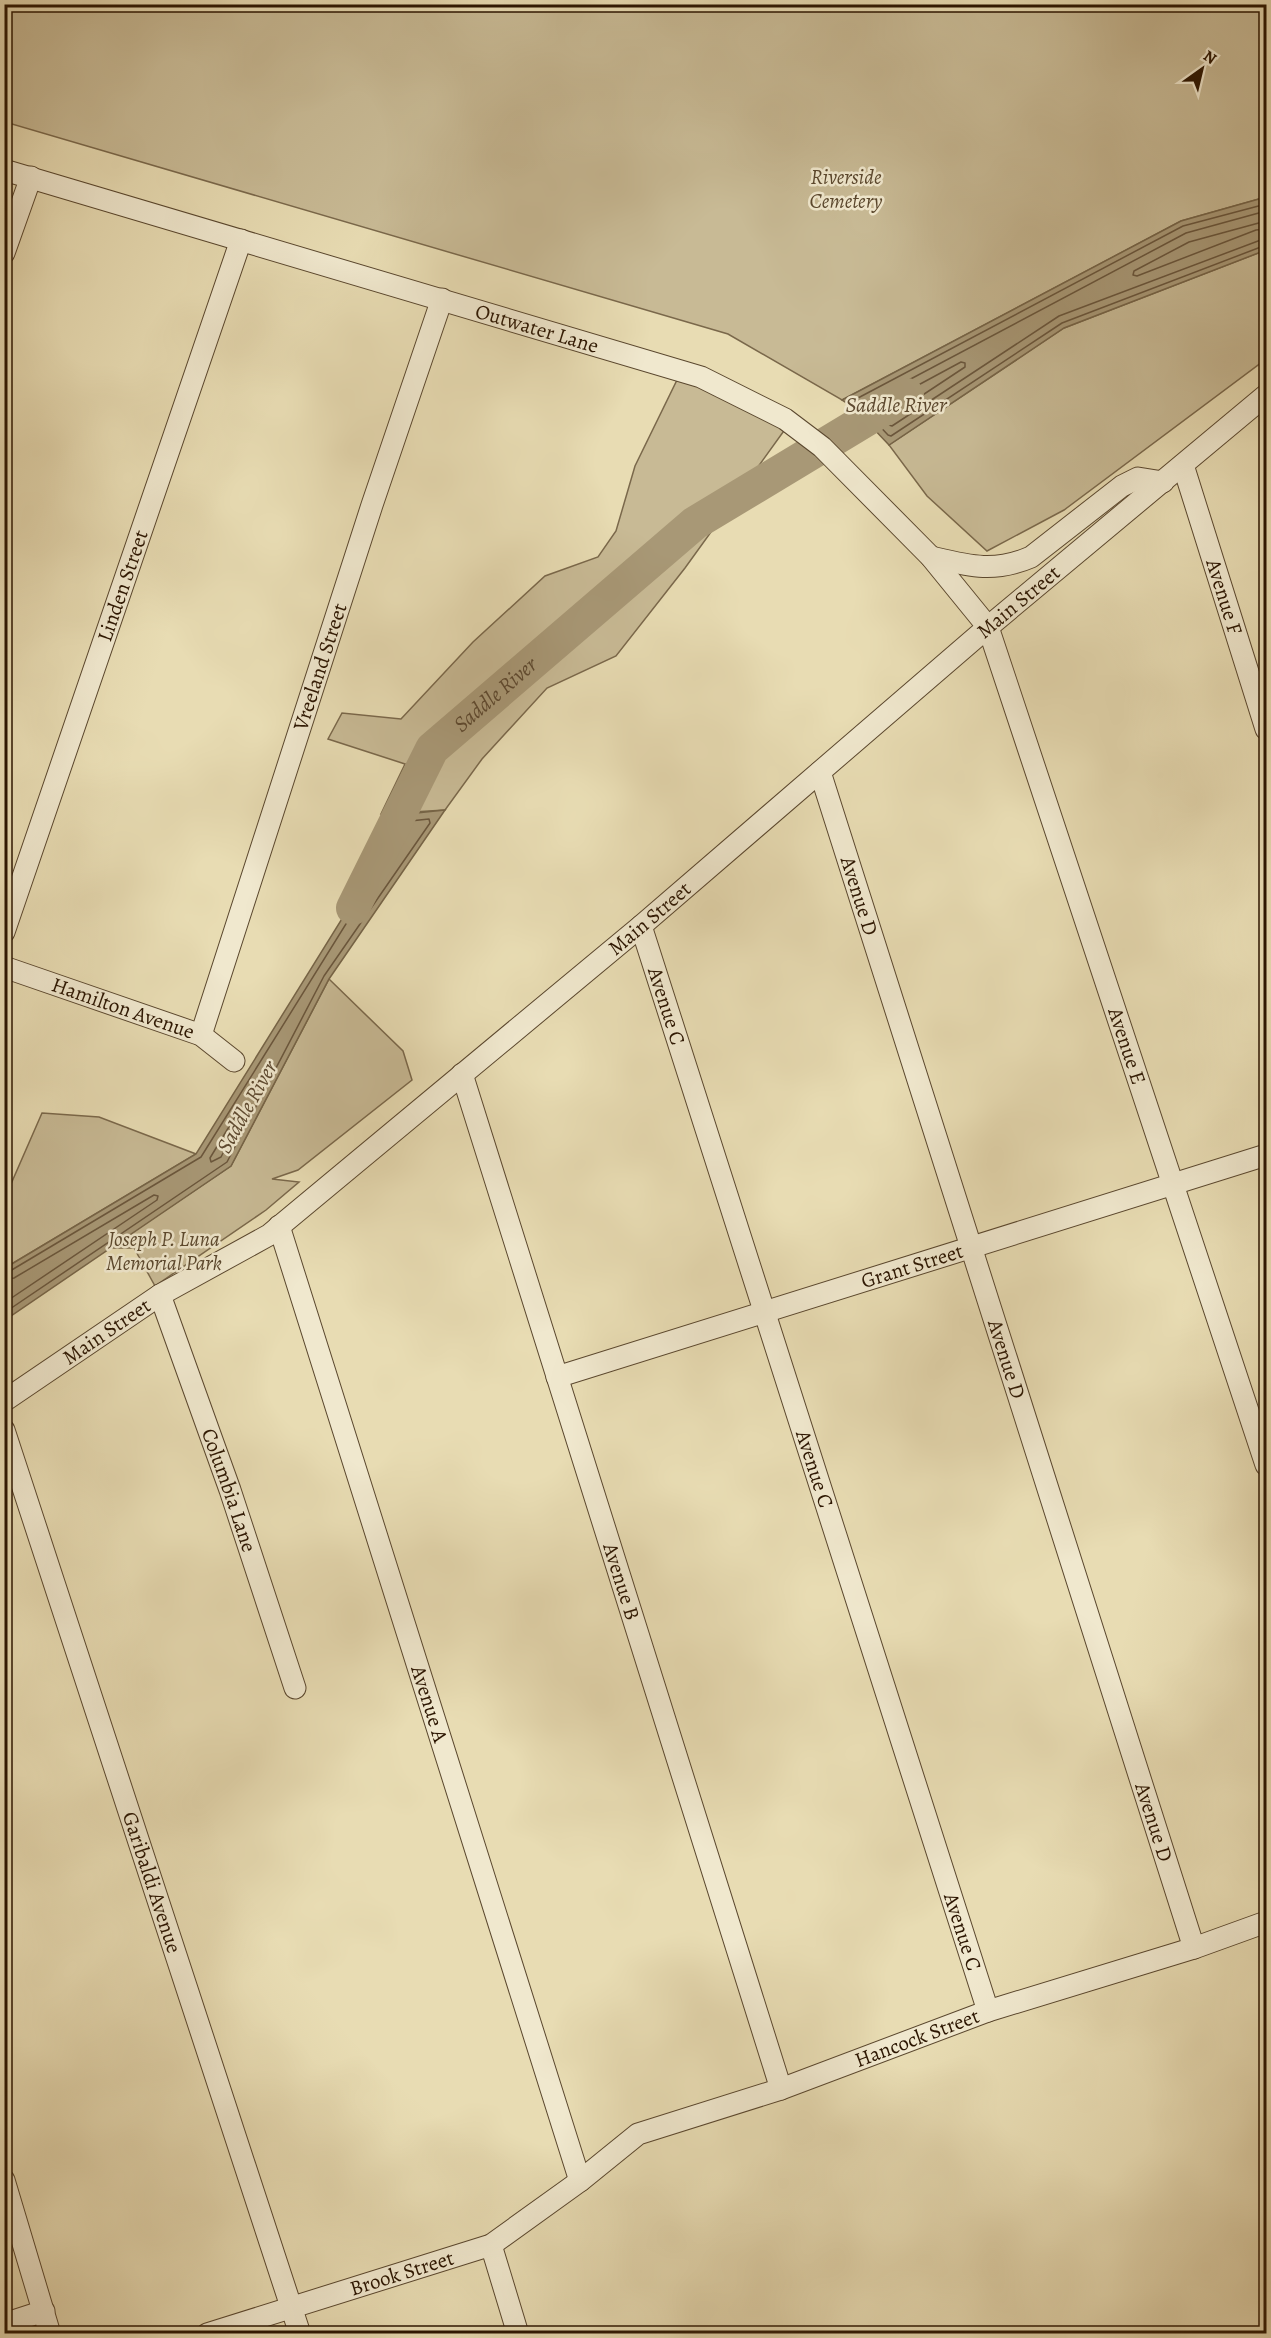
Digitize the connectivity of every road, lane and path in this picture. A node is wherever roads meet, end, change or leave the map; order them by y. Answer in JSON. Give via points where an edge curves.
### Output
{"nodes":[{"id":1,"x":4,"y":170,"type":"edge"},
{"id":2,"x":31,"y":177,"type":"junction"},
{"id":3,"x":241,"y":240,"type":"junction"},
{"id":4,"x":4,"y":253,"type":"edge"},
{"id":5,"x":442,"y":299,"type":"junction"},
{"id":6,"x":1266,"y":395,"type":"edge"},
{"id":7,"x":1183,"y":465,"type":"junction"},
{"id":8,"x":1163,"y":482,"type":"junction"},
{"id":9,"x":931,"y":557,"type":"junction"},
{"id":10,"x":988,"y":627,"type":"junction"},
{"id":11,"x":1266,"y":729,"type":"edge"},
{"id":12,"x":820,"y":772,"type":"junction"},
{"id":13,"x":641,"y":926,"type":"junction"},
{"id":14,"x":4,"y":932,"type":"edge"},
{"id":15,"x":4,"y":967,"type":"edge"},
{"id":16,"x":201,"y":1035,"type":"junction"},
{"id":17,"x":234,"y":1061,"type":"dead end"},
{"id":18,"x":462,"y":1074,"type":"junction"},
{"id":19,"x":1266,"y":1155,"type":"edge"},
{"id":20,"x":1174,"y":1185,"type":"junction"},
{"id":21,"x":279,"y":1226,"type":"junction"},
{"id":22,"x":972,"y":1248,"type":"junction"},
{"id":23,"x":160,"y":1295,"type":"junction"},
{"id":24,"x":765,"y":1312,"type":"junction"},
{"id":25,"x":557,"y":1377,"type":"junction"},
{"id":26,"x":4,"y":1401,"type":"edge"},
{"id":27,"x":4,"y":1430,"type":"edge"},
{"id":28,"x":1266,"y":1465,"type":"edge"},
{"id":29,"x":295,"y":1688,"type":"dead end"},
{"id":30,"x":1266,"y":1922,"type":"edge"},
{"id":31,"x":1194,"y":1948,"type":"junction"},
{"id":32,"x":988,"y":2011,"type":"junction"},
{"id":33,"x":781,"y":2088,"type":"junction"},
{"id":34,"x":4,"y":2180,"type":"edge"},
{"id":35,"x":580,"y":2181,"type":"junction"},
{"id":36,"x":491,"y":2245,"type":"junction"},
{"id":37,"x":291,"y":2307,"type":"junction"},
{"id":38,"x":44,"y":2311,"type":"junction"},
{"id":39,"x":4,"y":2324,"type":"edge"},
{"id":40,"x":50,"y":2334,"type":"edge"},
{"id":41,"x":207,"y":2334,"type":"edge"},
{"id":42,"x":300,"y":2334,"type":"edge"},
{"id":43,"x":518,"y":2334,"type":"edge"}],
"edges":[{"from":1,"to":2,"type":"street","name":"Outwater Lane"},
{"from":2,"to":3,"type":"street","name":"Outwater Lane"},
{"from":2,"to":4,"type":"street"},
{"from":3,"to":5,"type":"street","name":"Outwater Lane"},
{"from":3,"to":14,"type":"street","name":"Linden Street"},
{"from":5,"to":9,"type":"street","name":"Outwater Lane","via":[[700,377],[785,419],[822,447]]},
{"from":5,"to":16,"type":"street","name":"Vreeland Street"},
{"from":6,"to":7,"type":"street","name":"Main Street"},
{"from":7,"to":8,"type":"street","name":"Main Street"},
{"from":7,"to":11,"type":"street","name":"Avenue F"},
{"from":8,"to":9,"type":"street","via":[[1138,478],[1122,486],[1031,557],[1007,566],[975,566]]},
{"from":8,"to":10,"type":"street","name":"Main Street"},
{"from":9,"to":10,"type":"street","name":"Outwater Lane"},
{"from":10,"to":12,"type":"street","name":"Main Street"},
{"from":10,"to":20,"type":"street","name":"Avenue E"},
{"from":12,"to":13,"type":"street","name":"Main Street"},
{"from":12,"to":22,"type":"street","name":"Avenue D"},
{"from":13,"to":18,"type":"street","name":"Main Street"},
{"from":13,"to":24,"type":"street","name":"Avenue C"},
{"from":15,"to":16,"type":"street","name":"Hamilton Avenue"},
{"from":16,"to":17,"type":"street","name":"Hamilton Avenue"},
{"from":18,"to":21,"type":"street","name":"Main Street"},
{"from":18,"to":25,"type":"street","name":"Avenue B"},
{"from":19,"to":20,"type":"street","name":"Grant Street"},
{"from":20,"to":22,"type":"street","name":"Grant Street"},
{"from":20,"to":28,"type":"street","name":"Avenue E"},
{"from":21,"to":23,"type":"street","name":"Main Street"},
{"from":21,"to":35,"type":"street","name":"Avenue A"},
{"from":22,"to":24,"type":"street","name":"Grant Street"},
{"from":22,"to":31,"type":"street","name":"Avenue D"},
{"from":23,"to":26,"type":"street","name":"Main Street"},
{"from":23,"to":29,"type":"street","name":"Columbia Lane"},
{"from":24,"to":25,"type":"street","name":"Grant Street"},
{"from":24,"to":32,"type":"street","name":"Avenue C"},
{"from":25,"to":33,"type":"street","name":"Avenue B"},
{"from":27,"to":37,"type":"street","name":"Garibaldi Avenue"},
{"from":30,"to":31,"type":"street","name":"Hancock Street"},
{"from":31,"to":32,"type":"street","name":"Hancock Street"},
{"from":32,"to":33,"type":"street","name":"Hancock Street"},
{"from":33,"to":35,"type":"street","name":"Hancock Street","via":[[638,2134]]},
{"from":34,"to":38,"type":"street"},
{"from":35,"to":36,"type":"street","name":"Brook Street"},
{"from":36,"to":37,"type":"street","name":"Brook Street"},
{"from":36,"to":43,"type":"street"},
{"from":37,"to":41,"type":"street","name":"Brook Street"},
{"from":37,"to":42,"type":"street","name":"Garibaldi Avenue"},
{"from":38,"to":39,"type":"street"},
{"from":38,"to":40,"type":"street"}]}
